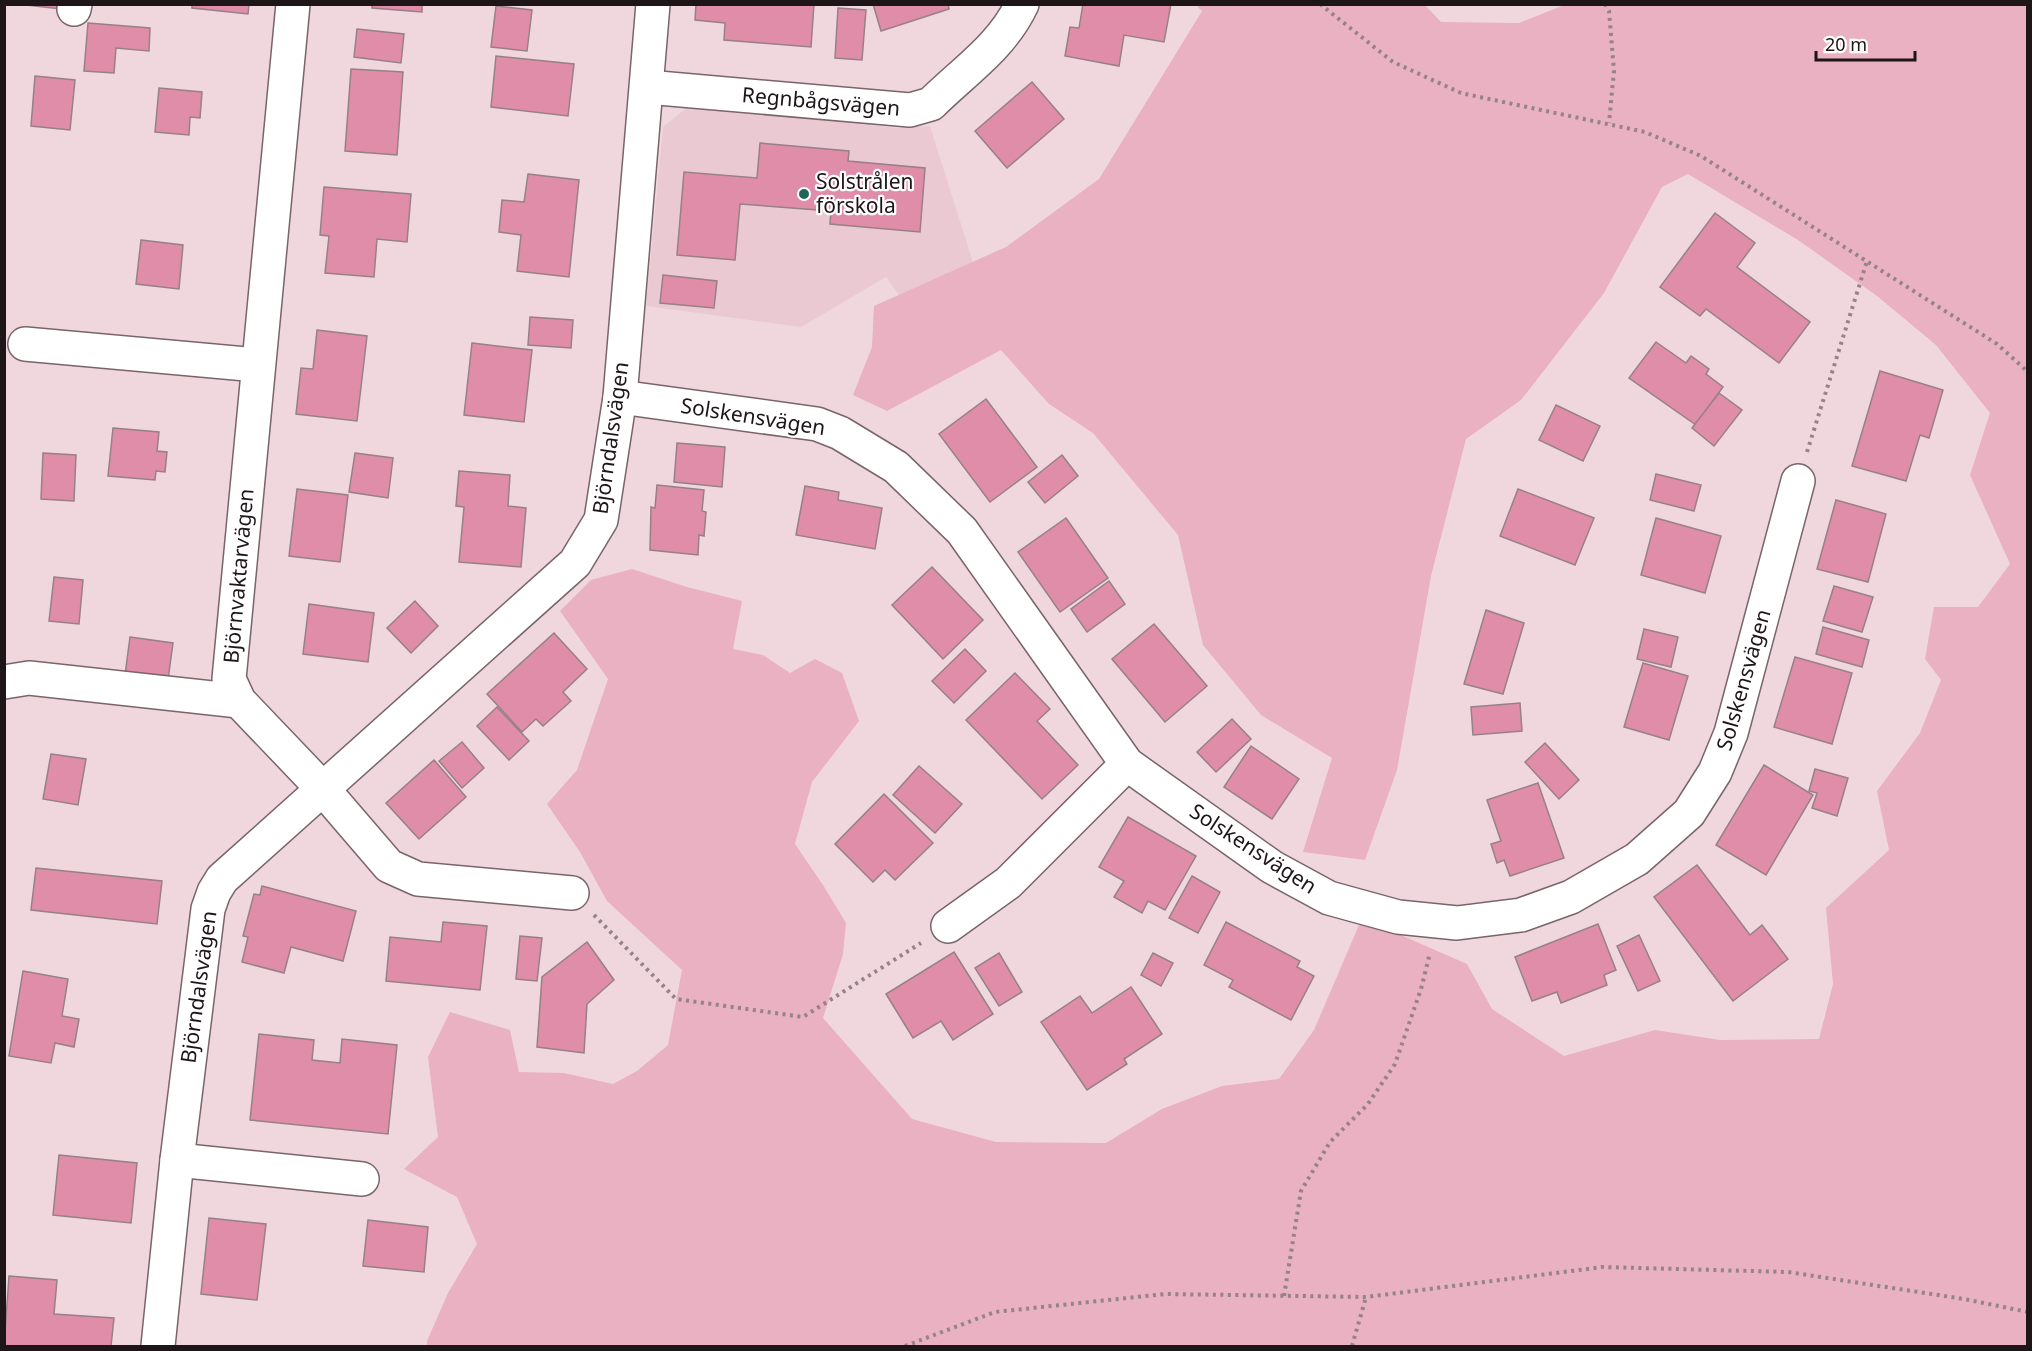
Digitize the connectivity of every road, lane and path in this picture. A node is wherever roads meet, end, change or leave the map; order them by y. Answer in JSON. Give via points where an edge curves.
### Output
{"nodes":[{"id":1,"x":293,"y":4,"type":"edge"},
{"id":2,"x":653,"y":4,"type":"edge"},
{"id":3,"x":1022,"y":4,"type":"edge"},
{"id":4,"x":1320,"y":4,"type":"edge"},
{"id":5,"x":1605,"y":4,"type":"edge"},
{"id":6,"x":647,"y":87,"type":"junction"},
{"id":7,"x":1609,"y":123,"type":"junction"},
{"id":8,"x":1867,"y":261,"type":"junction"},
{"id":9,"x":25,"y":344,"type":"dead end"},
{"id":10,"x":258,"y":365,"type":"junction"},
{"id":11,"x":2028,"y":372,"type":"edge"},
{"id":12,"x":620,"y":397,"type":"junction"},
{"id":13,"x":1798,"y":481,"type":"joint"},
{"id":14,"x":4,"y":682,"type":"edge"},
{"id":15,"x":239,"y":701,"type":"junction"},
{"id":16,"x":1126,"y":764,"type":"junction"},
{"id":17,"x":322,"y":788,"type":"junction"},
{"id":18,"x":572,"y":893,"type":"joint"},
{"id":19,"x":1438,"y":921,"type":"junction"},
{"id":20,"x":948,"y":926,"type":"joint"},
{"id":21,"x":177,"y":1160,"type":"junction"},
{"id":22,"x":362,"y":1179,"type":"dead end"},
{"id":23,"x":1284,"y":1296,"type":"junction"},
{"id":24,"x":1366,"y":1298,"type":"junction"},
{"id":25,"x":2028,"y":1312,"type":"edge"},
{"id":26,"x":158,"y":1347,"type":"edge"},
{"id":27,"x":905,"y":1347,"type":"edge"},
{"id":28,"x":1352,"y":1347,"type":"edge"}],
"edges":[{"from":1,"to":10,"type":"street","name":"Björnvaktarvägen"},
{"from":2,"to":6,"type":"street","name":"Björndalsvägen"},
{"from":3,"to":6,"type":"street","name":"Regnbågsvägen","via":[[986,56],[922,108]]},
{"from":4,"to":7,"type":"path","via":[[1393,62],[1461,93]]},
{"from":5,"to":7,"type":"path","via":[[1609,11],[1614,71]]},
{"from":6,"to":12,"type":"street","name":"Björndalsvägen"},
{"from":7,"to":8,"type":"path","via":[[1645,132],[1701,156]]},
{"from":8,"to":11,"type":"path","via":[[1997,344]]},
{"from":8,"to":13,"type":"path"},
{"from":9,"to":10,"type":"street"},
{"from":10,"to":15,"type":"street","name":"Björnvaktarvägen","via":[[230,679]]},
{"from":12,"to":16,"type":"street","name":"Solskensvägen","via":[[817,424],[840,433],[896,467],[962,531]]},
{"from":12,"to":17,"type":"street","name":"Björndalsvägen","via":[[602,520],[575,563]]},
{"from":13,"to":19,"type":"street","name":"Solskensvägen","via":[[1731,734],[1715,772],[1689,813],[1637,859],[1571,897],[1521,915]]},
{"from":14,"to":15,"type":"street","via":[[30,678]]},
{"from":15,"to":17,"type":"street","name":"Björnvaktarvägen"},
{"from":16,"to":19,"type":"street","name":"Solskensvägen","via":[[1272,867],[1329,898],[1398,917]]},
{"from":16,"to":20,"type":"street","via":[[1008,883]]},
{"from":17,"to":18,"type":"street","via":[[388,866],[418,879]]},
{"from":17,"to":21,"type":"street","name":"Björndalsvägen","via":[[222,879],[214,892],[208,909]]},
{"from":18,"to":20,"type":"path","via":[[676,999],[803,1017]]},
{"from":19,"to":23,"type":"path","via":[[1421,988],[1395,1064],[1368,1104],[1330,1142],[1301,1191]]},
{"from":21,"to":22,"type":"street"},
{"from":21,"to":26,"type":"street","name":"Björndalsvägen"},
{"from":23,"to":24,"type":"path"},
{"from":23,"to":27,"type":"path","via":[[1165,1294],[995,1312]]},
{"from":24,"to":25,"type":"path","via":[[1603,1267],[1788,1272]]},
{"from":24,"to":28,"type":"path"}]}
